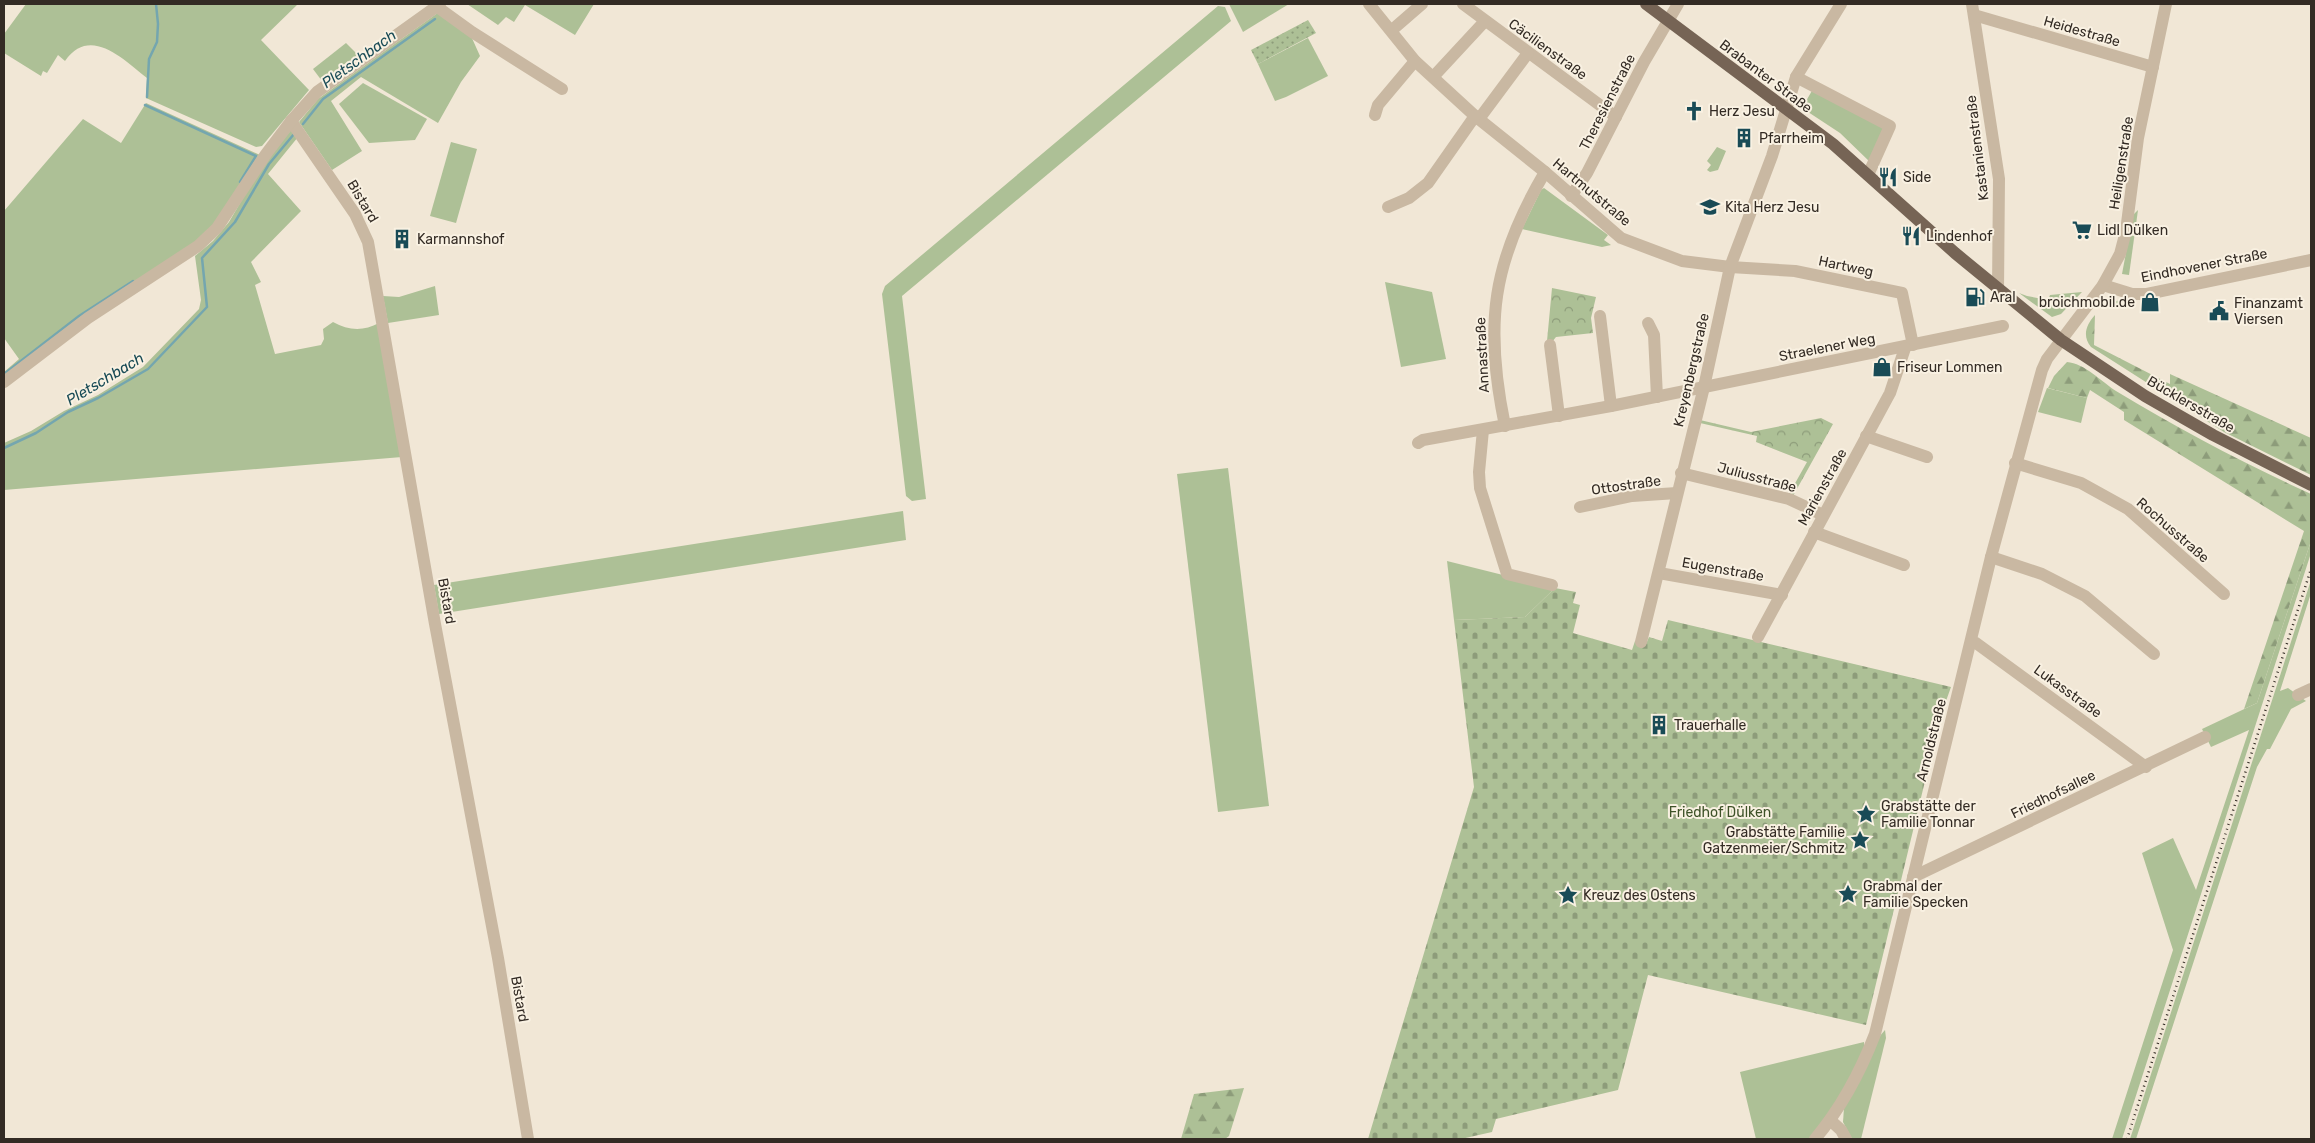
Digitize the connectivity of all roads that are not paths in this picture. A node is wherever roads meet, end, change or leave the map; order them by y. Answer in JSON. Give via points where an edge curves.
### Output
{"nodes":[{"id":1,"x":1369,"y":4,"type":"edge"},
{"id":2,"x":1422,"y":4,"type":"edge"},
{"id":3,"x":1463,"y":4,"type":"edge"},
{"id":4,"x":1646,"y":4,"type":"edge"},
{"id":5,"x":1678,"y":4,"type":"edge"},
{"id":6,"x":1841,"y":4,"type":"edge"},
{"id":7,"x":2166,"y":4,"type":"edge"},
{"id":8,"x":438,"y":5,"type":"edge"},
{"id":9,"x":1973,"y":10,"type":"edge"},
{"id":10,"x":1485,"y":21,"type":"junction"},
{"id":11,"x":1668,"y":21,"type":"junction"},
{"id":12,"x":1392,"y":30,"type":"junction"},
{"id":13,"x":1528,"y":53,"type":"junction"},
{"id":14,"x":1415,"y":61,"type":"junction"},
{"id":15,"x":2154,"y":67,"type":"junction"},
{"id":16,"x":1434,"y":76,"type":"junction"},
{"id":17,"x":1796,"y":77,"type":"junction"},
{"id":18,"x":562,"y":89,"type":"dead end"},
{"id":19,"x":1785,"y":109,"type":"junction"},
{"id":20,"x":1374,"y":115,"type":"dead end"},
{"id":21,"x":1477,"y":117,"type":"junction"},
{"id":22,"x":1616,"y":117,"type":"junction"},
{"id":23,"x":291,"y":121,"type":"junction"},
{"id":24,"x":1546,"y":172,"type":"junction"},
{"id":25,"x":1868,"y":175,"type":"junction"},
{"id":26,"x":1571,"y":196,"type":"junction"},
{"id":27,"x":1388,"y":207,"type":"dead end"},
{"id":28,"x":2311,"y":260,"type":"edge"},
{"id":29,"x":1730,"y":267,"type":"junction"},
{"id":30,"x":2104,"y":285,"type":"junction"},
{"id":31,"x":1998,"y":290,"type":"junction"},
{"id":32,"x":1600,"y":316,"type":"dead end"},
{"id":33,"x":1648,"y":323,"type":"dead end"},
{"id":34,"x":2003,"y":326,"type":"dead end"},
{"id":35,"x":2061,"y":340,"type":"junction"},
{"id":36,"x":1550,"y":345,"type":"dead end"},
{"id":37,"x":1909,"y":346,"type":"junction"},
{"id":38,"x":4,"y":382,"type":"edge"},
{"id":39,"x":1704,"y":387,"type":"junction"},
{"id":40,"x":1657,"y":397,"type":"junction"},
{"id":41,"x":1611,"y":406,"type":"junction"},
{"id":42,"x":1559,"y":416,"type":"junction"},
{"id":43,"x":1505,"y":426,"type":"junction"},
{"id":44,"x":1483,"y":430,"type":"junction"},
{"id":45,"x":1866,"y":436,"type":"junction"},
{"id":46,"x":1418,"y":443,"type":"dead end"},
{"id":47,"x":1927,"y":456,"type":"dead end"},
{"id":48,"x":2016,"y":463,"type":"junction"},
{"id":49,"x":1681,"y":473,"type":"junction"},
{"id":50,"x":2311,"y":485,"type":"edge"},
{"id":51,"x":1676,"y":493,"type":"junction"},
{"id":52,"x":1580,"y":507,"type":"dead end"},
{"id":53,"x":1823,"y":515,"type":"junction"},
{"id":54,"x":1814,"y":532,"type":"junction"},
{"id":55,"x":1991,"y":557,"type":"junction"},
{"id":56,"x":1904,"y":565,"type":"dead end"},
{"id":57,"x":1659,"y":573,"type":"junction"},
{"id":58,"x":1552,"y":585,"type":"dead end"},
{"id":59,"x":2224,"y":594,"type":"dead end"},
{"id":60,"x":1782,"y":595,"type":"junction"},
{"id":61,"x":1758,"y":637,"type":"dead end"},
{"id":62,"x":1971,"y":641,"type":"junction"},
{"id":63,"x":1641,"y":642,"type":"dead end"},
{"id":64,"x":2154,"y":654,"type":"dead end"},
{"id":65,"x":2311,"y":689,"type":"edge"},
{"id":66,"x":2298,"y":695,"type":"dead end"},
{"id":67,"x":2205,"y":737,"type":"dead end"},
{"id":68,"x":2146,"y":766,"type":"junction"},
{"id":69,"x":1913,"y":877,"type":"junction"},
{"id":70,"x":1830,"y":1120,"type":"junction"},
{"id":71,"x":528,"y":1139,"type":"edge"},
{"id":72,"x":1815,"y":1139,"type":"edge"},
{"id":73,"x":1846,"y":1139,"type":"edge"}],
"edges":[{"from":1,"to":12,"type":"street","name":"Hartmutstraße"},
{"from":2,"to":12,"type":"street"},
{"from":3,"to":10,"type":"street","name":"Cäcilienstraße"},
{"from":4,"to":11,"type":"main road","name":"Brabanter Straße"},
{"from":5,"to":11,"type":"street","name":"Theresienstraße"},
{"from":6,"to":17,"type":"street","name":"Kreyenbergstraße"},
{"from":7,"to":15,"type":"street","name":"Heiligenstraße"},
{"from":8,"to":18,"type":"street","via":[[472,32]]},
{"from":8,"to":23,"type":"street","via":[[317,92]]},
{"from":9,"to":15,"type":"street","name":"Heidestraße"},
{"from":9,"to":31,"type":"street","name":"Kastanienstraße","via":[[1999,180]]},
{"from":10,"to":13,"type":"street","name":"Cäcilienstraße"},
{"from":10,"to":16,"type":"street"},
{"from":11,"to":19,"type":"main road","name":"Brabanter Straße"},
{"from":11,"to":22,"type":"street","name":"Theresienstraße"},
{"from":12,"to":14,"type":"street","name":"Hartmutstraße"},
{"from":13,"to":21,"type":"street"},
{"from":13,"to":22,"type":"street","name":"Cäcilienstraße"},
{"from":14,"to":16,"type":"street","name":"Hartmutstraße"},
{"from":14,"to":20,"type":"street","via":[[1378,105]]},
{"from":15,"to":30,"type":"street","name":"Heiligenstraße","via":[[2138,138],[2126,231],[2120,254]]},
{"from":16,"to":21,"type":"street","name":"Hartmutstraße"},
{"from":17,"to":19,"type":"street","name":"Kreyenbergstraße"},
{"from":17,"to":25,"type":"street","name":"Brabanter Straße","via":[[1890,126]]},
{"from":19,"to":25,"type":"main road","name":"Brabanter Straße"},
{"from":19,"to":29,"type":"street","name":"Kreyenbergstraße","via":[[1772,156]]},
{"from":21,"to":24,"type":"street","name":"Hartmutstraße"},
{"from":21,"to":27,"type":"street","via":[[1428,183],[1408,198]]},
{"from":22,"to":26,"type":"street","name":"Theresienstraße","via":[[1587,173]]},
{"from":23,"to":38,"type":"street","via":[[217,228],[198,246],[88,318]]},
{"from":23,"to":71,"type":"street","name":"Bistard","via":[[356,214],[368,242]]},
{"from":24,"to":26,"type":"street","name":"Hartmutstraße"},
{"from":24,"to":43,"type":"street","name":"Annastraße","via":[[1514,233],[1497,287],[1493,338],[1496,380]]},
{"from":25,"to":31,"type":"main road","name":"Brabanter Straße"},
{"from":26,"to":29,"type":"street","name":"Hartmutstraße","via":[[1621,238],[1682,261]]},
{"from":28,"to":30,"type":"street","name":"Eindhovener Straße","via":[[2147,294],[2132,294]]},
{"from":29,"to":37,"type":"street","name":"Hartweg","via":[[1795,271],[1902,293]]},
{"from":29,"to":39,"type":"street","name":"Kreyenbergstraße"},
{"from":30,"to":35,"type":"street","name":"Heiligenstraße"},
{"from":31,"to":35,"type":"main road","name":"Brabanter Straße"},
{"from":32,"to":41,"type":"street"},
{"from":33,"to":40,"type":"street","via":[[1654,335]]},
{"from":34,"to":37,"type":"street","name":"Straelener Weg"},
{"from":35,"to":48,"type":"street","name":"Arnoldstraße","via":[[2046,359]]},
{"from":35,"to":50,"type":"main road","name":"Bücklersstraße","via":[[2145,396]]},
{"from":36,"to":42,"type":"street"},
{"from":37,"to":39,"type":"street","name":"Straelener Weg"},
{"from":37,"to":45,"type":"street","name":"Marienstraße","via":[[1890,393]]},
{"from":39,"to":40,"type":"street","name":"Straelener Weg"},
{"from":39,"to":49,"type":"street","name":"Kreyenbergstraße"},
{"from":40,"to":41,"type":"street","name":"Straelener Weg"},
{"from":41,"to":42,"type":"street","name":"Straelener Weg"},
{"from":42,"to":43,"type":"street","name":"Straelener Weg"},
{"from":43,"to":44,"type":"street","name":"Straelener Weg"},
{"from":44,"to":46,"type":"street","name":"Straelener Weg"},
{"from":44,"to":58,"type":"street","via":[[1480,488],[1507,574]]},
{"from":45,"to":47,"type":"street"},
{"from":45,"to":53,"type":"street","name":"Marienstraße"},
{"from":48,"to":55,"type":"street","name":"Arnoldstraße"},
{"from":48,"to":59,"type":"street","name":"Rochusstraße","via":[[2081,483],[2128,509]]},
{"from":49,"to":51,"type":"street","name":"Kreyenbergstraße"},
{"from":49,"to":53,"type":"street","name":"Juliusstraße","via":[[1789,499]]},
{"from":51,"to":52,"type":"street","name":"Ottostraße","via":[[1632,496]]},
{"from":51,"to":57,"type":"street","name":"Kreyenbergstraße"},
{"from":53,"to":54,"type":"street","name":"Marienstraße"},
{"from":54,"to":56,"type":"street"},
{"from":54,"to":60,"type":"street","name":"Marienstraße"},
{"from":55,"to":62,"type":"street","name":"Arnoldstraße"},
{"from":55,"to":64,"type":"street","via":[[2042,574],[2085,596]]},
{"from":57,"to":60,"type":"street","name":"Eugenstraße"},
{"from":57,"to":63,"type":"street","name":"Kreyenbergstraße"},
{"from":60,"to":61,"type":"street","name":"Marienstraße"},
{"from":62,"to":68,"type":"street","name":"Lukasstraße"},
{"from":62,"to":69,"type":"street","name":"Arnoldstraße"},
{"from":65,"to":66,"type":"street"},
{"from":67,"to":68,"type":"street","name":"Friedhofsallee"},
{"from":68,"to":69,"type":"street","name":"Friedhofsallee"},
{"from":69,"to":70,"type":"street","name":"Arnoldstraße","via":[[1875,1034],[1852,1087]]},
{"from":70,"to":72,"type":"street","name":"Arnoldstraße"},
{"from":70,"to":73,"type":"street"}]}
